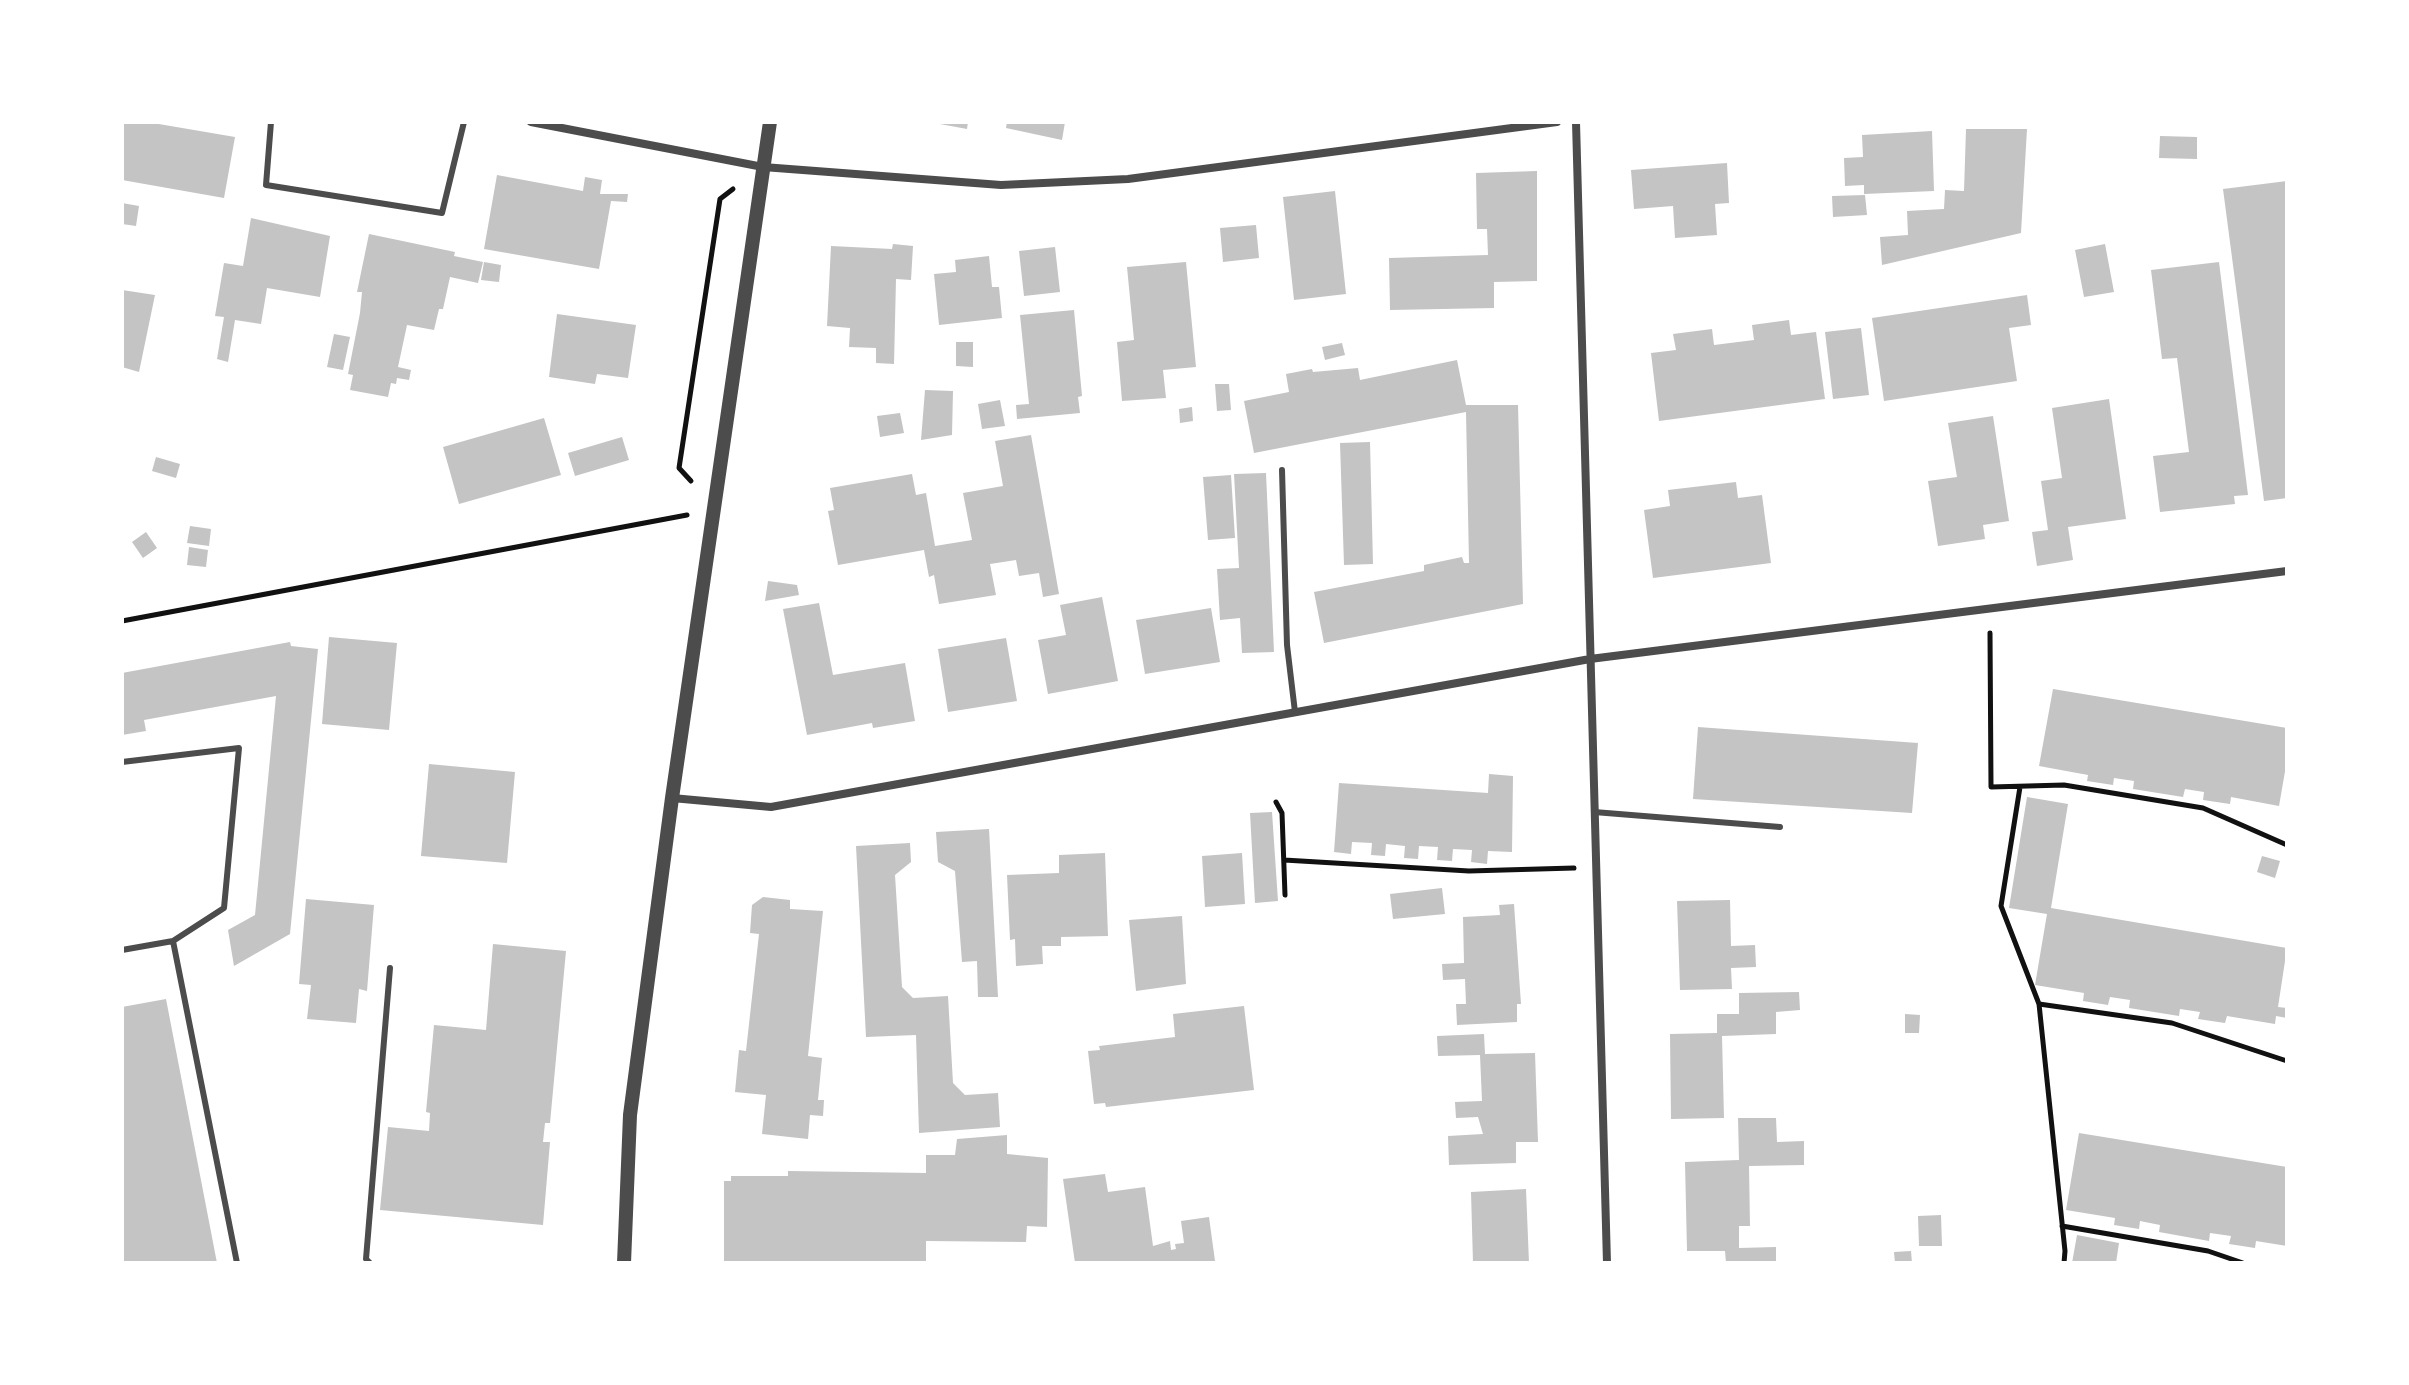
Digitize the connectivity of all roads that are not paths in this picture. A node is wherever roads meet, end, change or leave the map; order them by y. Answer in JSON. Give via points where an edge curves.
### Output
{"nodes":[{"id":1,"x":271,"y":122,"type":"edge"},
{"id":2,"x":464,"y":122,"type":"edge"},
{"id":3,"x":531,"y":122,"type":"edge"},
{"id":4,"x":770,"y":122,"type":"edge"},
{"id":5,"x":1557,"y":122,"type":"edge"},
{"id":6,"x":1576,"y":122,"type":"edge"},
{"id":7,"x":763,"y":167,"type":"junction"},
{"id":8,"x":1282,"y":470,"type":"dead end"},
{"id":9,"x":2287,"y":571,"type":"edge"},
{"id":10,"x":1590,"y":659,"type":"junction"},
{"id":11,"x":1295,"y":712,"type":"junction"},
{"id":12,"x":122,"y":762,"type":"edge"},
{"id":13,"x":672,"y":798,"type":"junction"},
{"id":14,"x":1594,"y":812,"type":"junction"},
{"id":15,"x":1780,"y":827,"type":"dead end"},
{"id":16,"x":173,"y":941,"type":"junction"},
{"id":17,"x":122,"y":950,"type":"edge"},
{"id":18,"x":390,"y":968,"type":"dead end"},
{"id":19,"x":237,"y":1263,"type":"edge"},
{"id":20,"x":370,"y":1263,"type":"edge"},
{"id":21,"x":624,"y":1263,"type":"edge"},
{"id":22,"x":1607,"y":1263,"type":"edge"}],
"edges":[{"from":1,"to":2,"type":"lane","via":[[266,185],[442,213]]},
{"from":3,"to":7,"type":"street"},
{"from":4,"to":7,"type":"street"},
{"from":5,"to":7,"type":"street","via":[[1128,179],[1001,185]]},
{"from":6,"to":10,"type":"street"},
{"from":7,"to":13,"type":"street"},
{"from":8,"to":11,"type":"lane","via":[[1287,645]]},
{"from":9,"to":10,"type":"street"},
{"from":10,"to":11,"type":"street"},
{"from":10,"to":14,"type":"street"},
{"from":11,"to":13,"type":"street","via":[[771,807]]},
{"from":12,"to":16,"type":"lane","via":[[239,748],[224,908]]},
{"from":13,"to":21,"type":"street","via":[[630,1115]]},
{"from":14,"to":15,"type":"lane"},
{"from":14,"to":22,"type":"street"},
{"from":16,"to":17,"type":"lane"},
{"from":16,"to":19,"type":"lane"},
{"from":18,"to":20,"type":"lane","via":[[366,1259]]}]}
